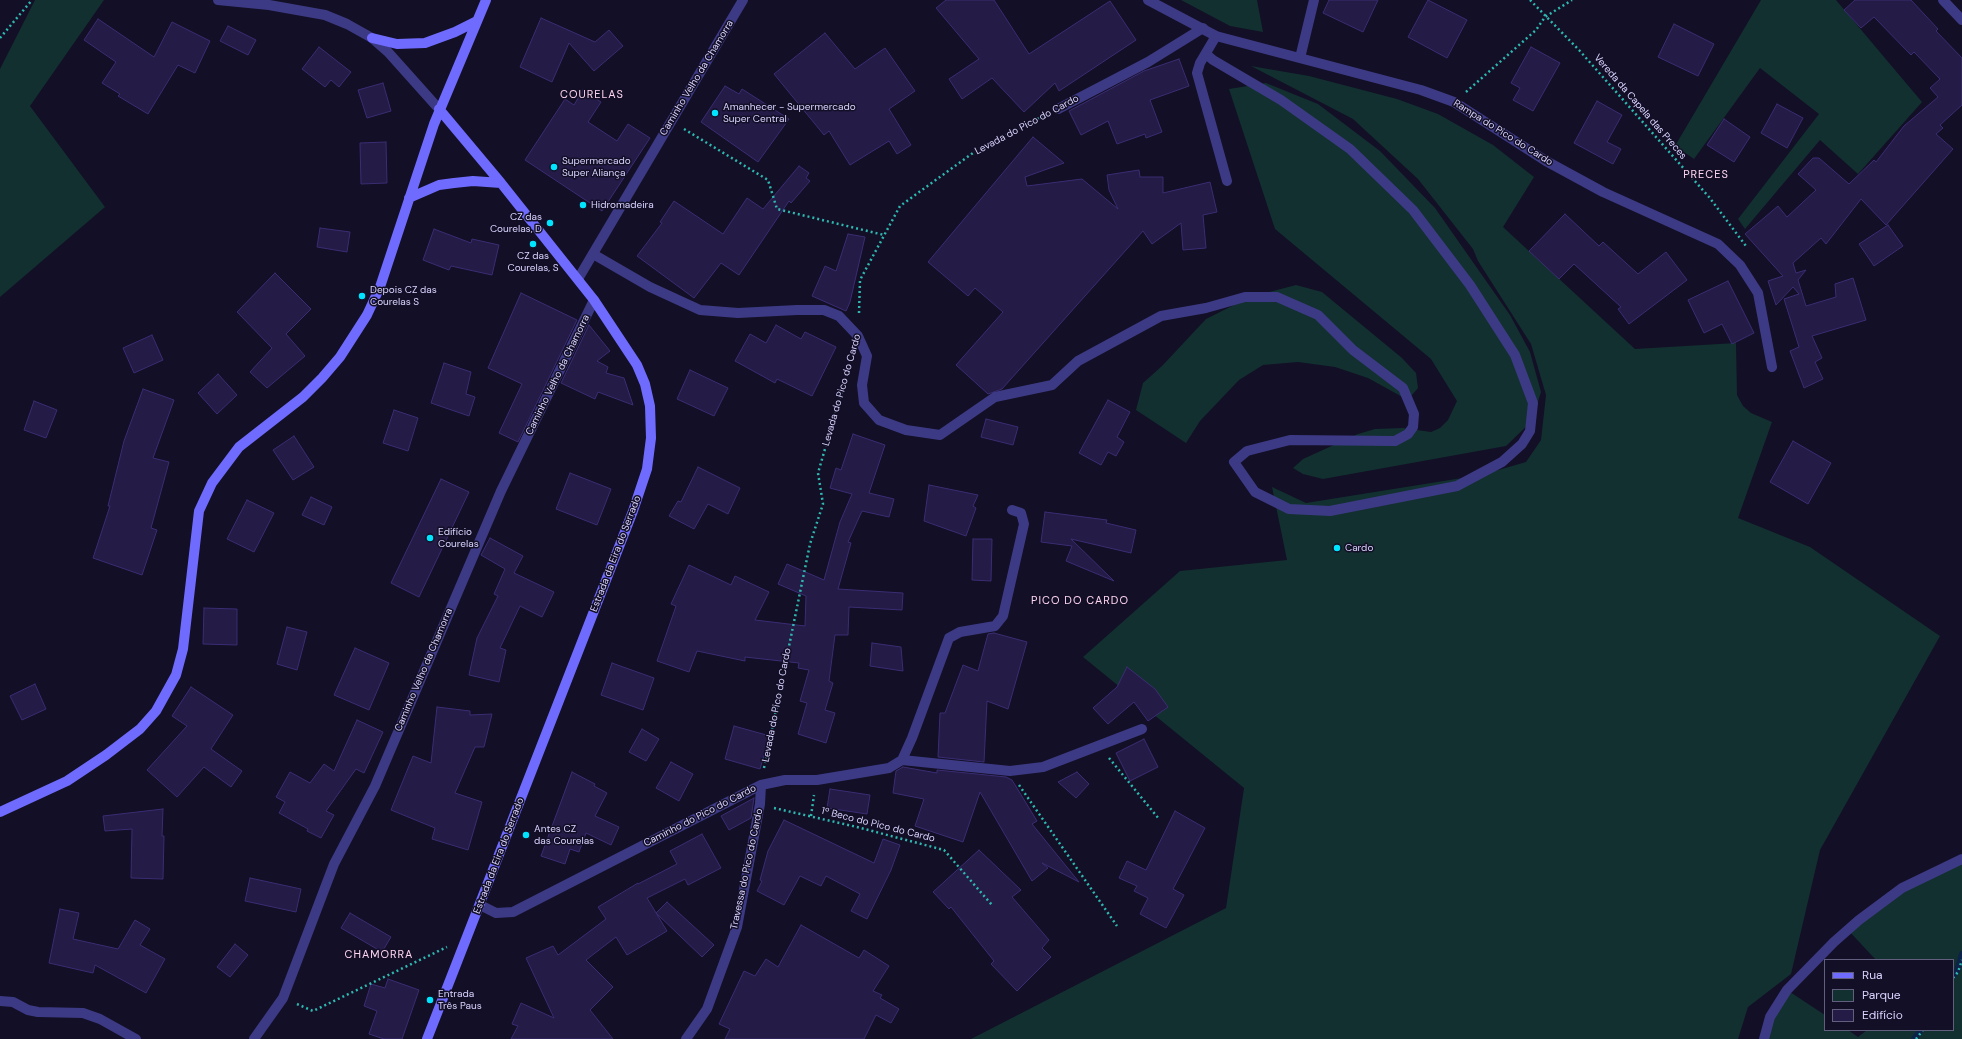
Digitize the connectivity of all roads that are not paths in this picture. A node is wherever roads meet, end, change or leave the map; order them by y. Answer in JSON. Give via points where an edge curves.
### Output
{"nodes":[{"id":1,"x":218,"y":0,"type":"edge"},
{"id":2,"x":486,"y":0,"type":"edge"},
{"id":3,"x":743,"y":0,"type":"edge"},
{"id":4,"x":1148,"y":0,"type":"edge"},
{"id":5,"x":1314,"y":0,"type":"edge"},
{"id":6,"x":1942,"y":0,"type":"edge"},
{"id":7,"x":1962,"y":20,"type":"edge"},
{"id":8,"x":477,"y":21,"type":"junction"},
{"id":9,"x":1203,"y":28,"type":"junction"},
{"id":10,"x":1216,"y":36,"type":"junction"},
{"id":11,"x":372,"y":38,"type":"junction"},
{"id":12,"x":1206,"y":54,"type":"junction"},
{"id":13,"x":1300,"y":58,"type":"junction"},
{"id":14,"x":1058,"y":108,"type":"road end"},
{"id":15,"x":439,"y":109,"type":"junction"},
{"id":16,"x":1227,"y":181,"type":"dead end"},
{"id":17,"x":501,"y":183,"type":"junction"},
{"id":18,"x":409,"y":198,"type":"junction"},
{"id":19,"x":593,"y":254,"type":"junction"},
{"id":20,"x":578,"y":279,"type":"junction"},
{"id":21,"x":594,"y":300,"type":"junction"},
{"id":22,"x":1772,"y":367,"type":"dead end"},
{"id":23,"x":1012,"y":510,"type":"dead end"},
{"id":24,"x":1142,"y":729,"type":"dead end"},
{"id":25,"x":902,"y":760,"type":"junction"},
{"id":26,"x":761,"y":784,"type":"junction"},
{"id":27,"x":0,"y":812,"type":"edge"},
{"id":28,"x":1962,"y":859,"type":"edge"},
{"id":29,"x":480,"y":905,"type":"junction"},
{"id":30,"x":0,"y":1001,"type":"edge"},
{"id":31,"x":136,"y":1039,"type":"edge"},
{"id":32,"x":254,"y":1039,"type":"edge"},
{"id":33,"x":427,"y":1039,"type":"edge"},
{"id":34,"x":686,"y":1039,"type":"edge"},
{"id":35,"x":1764,"y":1039,"type":"edge"}],
"edges":[{"from":1,"to":11,"type":"street","via":[[270,5],[325,15]]},
{"from":2,"to":8,"type":"main road"},
{"from":3,"to":19,"type":"street","name":"Caminho Velho da Chamorra"},
{"from":4,"to":9,"type":"street","name":"Rampa do Pico do Cardo"},
{"from":5,"to":13,"type":"street"},
{"from":6,"to":7,"type":"street"},
{"from":8,"to":11,"type":"main road","via":[[425,43],[397,44]]},
{"from":8,"to":15,"type":"main road"},
{"from":9,"to":10,"type":"street","name":"Rampa do Pico do Cardo"},
{"from":9,"to":14,"type":"street","name":"Levada do Pico do Cardo","via":[[1148,62]]},
{"from":10,"to":12,"type":"street"},
{"from":10,"to":13,"type":"street","name":"Rampa do Pico do Cardo"},
{"from":11,"to":15,"type":"street","via":[[405,69]]},
{"from":12,"to":16,"type":"street","via":[[1197,73]]},
{"from":12,"to":19,"type":"street","via":[[1281,100],[1350,149],[1413,210],[1470,284],[1515,355],[1533,403],[1530,431],[1522,444],[1502,462],[1457,486],[1330,511],[1289,509],[1255,492],[1234,462],[1247,451],[1290,440],[1395,441],[1408,434],[1413,427],[1414,414],[1403,388],[1353,350],[1318,316],[1277,297],[1245,296],[1206,308],[1161,316],[1078,361],[1052,385],[995,397],[940,435],[906,430],[879,420],[864,403],[862,385],[867,356],[858,336],[839,316],[824,310],[738,313],[700,310],[650,287]]},
{"from":13,"to":22,"type":"street","name":"Rampa do Pico do Cardo","via":[[1421,90],[1454,102],[1546,161],[1603,192],[1718,244],[1740,265],[1758,293]]},
{"from":15,"to":17,"type":"main road","name":"Estrada da Eira do Serrado"},
{"from":15,"to":18,"type":"main road"},
{"from":17,"to":18,"type":"main road","via":[[454,182],[439,185]]},
{"from":17,"to":20,"type":"main road","name":"Estrada da Eira do Serrado"},
{"from":18,"to":27,"type":"main road","via":[[380,287],[368,315],[340,357],[303,397],[239,447],[212,483],[199,511],[183,649],[176,675],[156,711],[140,729],[67,781]]},
{"from":19,"to":20,"type":"street","name":"Caminho Velho da Chamorra"},
{"from":20,"to":21,"type":"main road","name":"Estrada da Eira do Serrado"},
{"from":21,"to":29,"type":"main road","name":"Estrada da Eira do Serrado","via":[[637,365],[645,384],[650,406],[651,438],[647,469]]},
{"from":21,"to":32,"type":"street","name":"Caminho Velho da Chamorra","via":[[501,491],[375,786],[334,864],[283,998]]},
{"from":23,"to":25,"type":"street","via":[[1022,513],[1024,524],[1003,616],[995,626],[960,632],[949,638]]},
{"from":24,"to":25,"type":"street","via":[[1043,767],[1010,771]]},
{"from":25,"to":26,"type":"street","name":"Caminho do Pico do Cardo","via":[[889,768],[817,780],[785,780]]},
{"from":26,"to":29,"type":"street","name":"Caminho do Pico do Cardo","via":[[513,912],[496,913]]},
{"from":26,"to":34,"type":"street","name":"Travessa do Pico do Cardo","via":[[760,804],[736,927],[707,1009]]},
{"from":28,"to":35,"type":"street","via":[[1902,888],[1834,942],[1787,990],[1770,1017]]},
{"from":29,"to":33,"type":"main road","name":"Estrada da Eira do Serrado"},
{"from":30,"to":31,"type":"street","via":[[13,1002],[38,1012],[83,1013],[100,1019]]}]}
